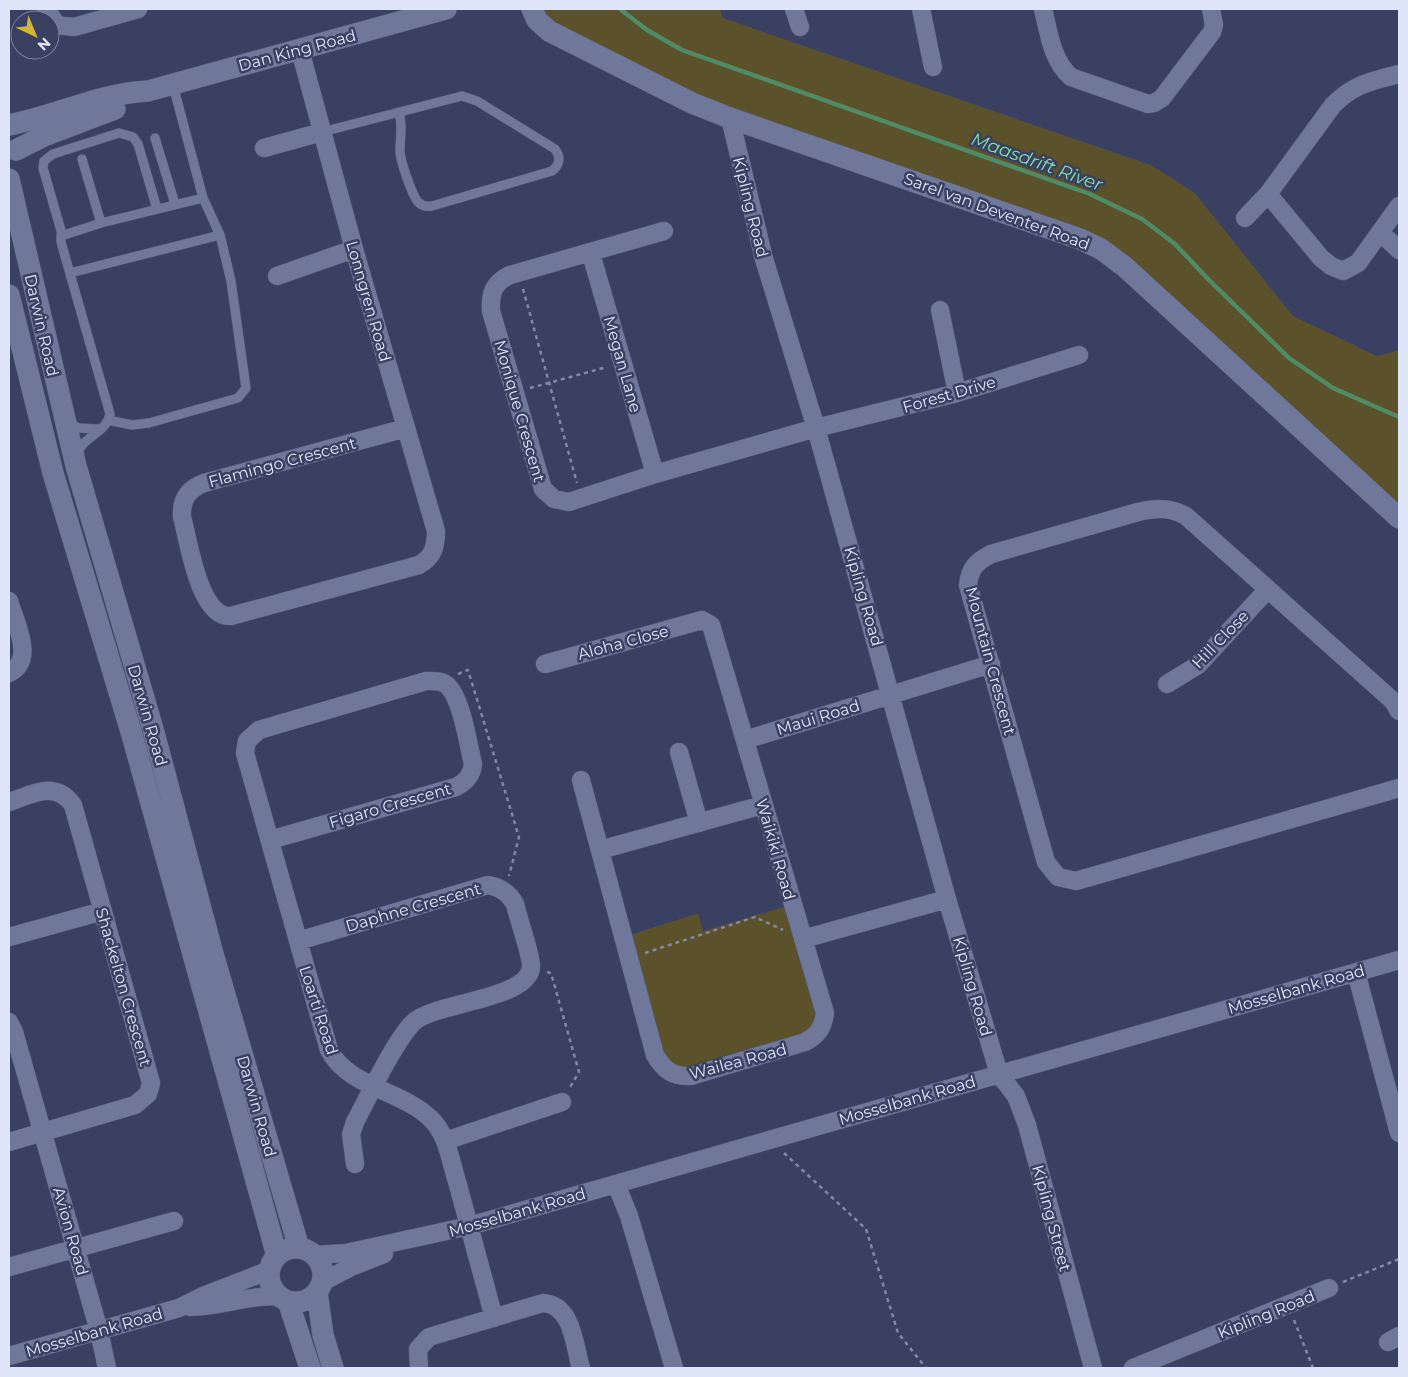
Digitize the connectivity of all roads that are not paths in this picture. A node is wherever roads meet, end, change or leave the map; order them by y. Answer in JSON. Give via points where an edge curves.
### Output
{"nodes":[{"id":1,"x":46,"y":9,"type":"edge"},
{"id":2,"x":138,"y":9,"type":"edge"},
{"id":3,"x":446,"y":9,"type":"edge"},
{"id":4,"x":532,"y":9,"type":"edge"},
{"id":5,"x":794,"y":9,"type":"edge"},
{"id":6,"x":921,"y":9,"type":"edge"},
{"id":7,"x":1043,"y":9,"type":"edge"},
{"id":8,"x":1211,"y":9,"type":"edge"},
{"id":9,"x":800,"y":27,"type":"dead end"},
{"id":10,"x":300,"y":50,"type":"junction"},
{"id":11,"x":933,"y":67,"type":"dead end"},
{"id":12,"x":1399,"y":74,"type":"edge"},
{"id":13,"x":173,"y":84,"type":"junction"},
{"id":14,"x":148,"y":91,"type":"junction"},
{"id":15,"x":399,"y":112,"type":"junction"},
{"id":16,"x":730,"y":118,"type":"junction"},
{"id":17,"x":9,"y":125,"type":"edge"},
{"id":18,"x":322,"y":132,"type":"junction"},
{"id":19,"x":155,"y":138,"type":"dead end"},
{"id":20,"x":264,"y":148,"type":"dead end"},
{"id":21,"x":11,"y":150,"type":"edge"},
{"id":22,"x":82,"y":159,"type":"dead end"},
{"id":23,"x":9,"y":179,"type":"edge"},
{"id":24,"x":1268,"y":194,"type":"junction"},
{"id":25,"x":203,"y":198,"type":"junction"},
{"id":26,"x":175,"y":204,"type":"junction"},
{"id":27,"x":1399,"y":206,"type":"edge"},
{"id":28,"x":157,"y":209,"type":"junction"},
{"id":29,"x":1245,"y":218,"type":"dead end"},
{"id":30,"x":100,"y":223,"type":"junction"},
{"id":31,"x":664,"y":231,"type":"dead end"},
{"id":32,"x":1380,"y":232,"type":"junction"},
{"id":33,"x":62,"y":234,"type":"junction"},
{"id":34,"x":220,"y":236,"type":"junction"},
{"id":35,"x":354,"y":249,"type":"junction"},
{"id":36,"x":1399,"y":250,"type":"edge"},
{"id":37,"x":591,"y":254,"type":"junction"},
{"id":38,"x":70,"y":273,"type":"junction"},
{"id":39,"x":277,"y":276,"type":"dead end"},
{"id":40,"x":9,"y":295,"type":"edge"},
{"id":41,"x":940,"y":310,"type":"dead end"},
{"id":42,"x":1079,"y":354,"type":"dead end"},
{"id":43,"x":957,"y":393,"type":"junction"},
{"id":44,"x":64,"y":418,"type":"junction"},
{"id":45,"x":108,"y":420,"type":"junction"},
{"id":46,"x":406,"y":428,"type":"junction"},
{"id":47,"x":816,"y":428,"type":"junction"},
{"id":48,"x":100,"y":430,"type":"junction"},
{"id":49,"x":76,"y":466,"type":"junction"},
{"id":50,"x":655,"y":474,"type":"junction"},
{"id":51,"x":1399,"y":518,"type":"edge"},
{"id":52,"x":434,"y":552,"type":"joint"},
{"id":53,"x":1268,"y":589,"type":"junction"},
{"id":54,"x":9,"y":601,"type":"edge"},
{"id":55,"x":702,"y":620,"type":"joint"},
{"id":56,"x":544,"y":664,"type":"dead end"},
{"id":57,"x":991,"y":664,"type":"junction"},
{"id":58,"x":9,"y":674,"type":"edge"},
{"id":59,"x":440,"y":681,"type":"joint"},
{"id":60,"x":1167,"y":684,"type":"dead end"},
{"id":61,"x":891,"y":694,"type":"junction"},
{"id":62,"x":1399,"y":711,"type":"edge"},
{"id":63,"x":745,"y":740,"type":"junction"},
{"id":64,"x":679,"y":752,"type":"dead end"},
{"id":65,"x":581,"y":780,"type":"dead end"},
{"id":66,"x":1399,"y":788,"type":"edge"},
{"id":67,"x":9,"y":802,"type":"edge"},
{"id":68,"x":763,"y":805,"type":"junction"},
{"id":69,"x":699,"y":823,"type":"junction"},
{"id":70,"x":270,"y":840,"type":"junction"},
{"id":71,"x":600,"y":850,"type":"junction"},
{"id":72,"x":947,"y":898,"type":"junction"},
{"id":73,"x":103,"y":911,"type":"junction"},
{"id":74,"x":9,"y":936,"type":"edge"},
{"id":75,"x":803,"y":939,"type":"junction"},
{"id":76,"x":298,"y":941,"type":"junction"},
{"id":77,"x":1399,"y":960,"type":"edge"},
{"id":78,"x":1356,"y":972,"type":"junction"},
{"id":79,"x":9,"y":1022,"type":"edge"},
{"id":80,"x":999,"y":1074,"type":"junction"},
{"id":81,"x":374,"y":1087,"type":"junction"},
{"id":82,"x":562,"y":1102,"type":"road end"},
{"id":83,"x":43,"y":1132,"type":"junction"},
{"id":84,"x":1399,"y":1132,"type":"edge"},
{"id":85,"x":445,"y":1141,"type":"junction"},
{"id":86,"x":9,"y":1142,"type":"edge"},
{"id":87,"x":355,"y":1164,"type":"dead end"},
{"id":88,"x":616,"y":1184,"type":"junction"},
{"id":89,"x":174,"y":1221,"type":"dead end"},
{"id":90,"x":469,"y":1226,"type":"junction"},
{"id":91,"x":414,"y":1240,"type":"junction"},
{"id":92,"x":75,"y":1247,"type":"junction"},
{"id":93,"x":307,"y":1252,"type":"junction"},
{"id":94,"x":273,"y":1263,"type":"junction"},
{"id":95,"x":9,"y":1267,"type":"edge"},
{"id":96,"x":319,"y":1287,"type":"junction"},
{"id":97,"x":1329,"y":1288,"type":"road end"},
{"id":98,"x":284,"y":1299,"type":"junction"},
{"id":99,"x":179,"y":1308,"type":"junction"},
{"id":100,"x":494,"y":1318,"type":"junction"},
{"id":101,"x":99,"y":1331,"type":"junction"},
{"id":102,"x":9,"y":1356,"type":"edge"},
{"id":103,"x":107,"y":1368,"type":"edge"},
{"id":104,"x":310,"y":1368,"type":"edge"},
{"id":105,"x":333,"y":1368,"type":"edge"},
{"id":106,"x":419,"y":1368,"type":"edge"},
{"id":107,"x":581,"y":1368,"type":"edge"},
{"id":108,"x":674,"y":1368,"type":"edge"},
{"id":109,"x":1093,"y":1368,"type":"edge"},
{"id":110,"x":1133,"y":1368,"type":"edge"}],
"edges":[{"from":1,"to":2,"type":"street","via":[[57,25],[69,28]]},
{"from":3,"to":10,"type":"street","name":"Dan King Road"},
{"from":4,"to":16,"type":"street","name":"Sarel van Deventer Road","via":[[549,31],[692,103]]},
{"from":5,"to":9,"type":"street"},
{"from":6,"to":11,"type":"street"},
{"from":7,"to":8,"type":"street","via":[[1054,52],[1065,72],[1148,104],[1162,98],[1206,42],[1214,24]]},
{"from":10,"to":13,"type":"street","name":"Dan King Road"},
{"from":10,"to":18,"type":"street","name":"Lonngren Road"},
{"from":12,"to":24,"type":"street","via":[[1358,85],[1343,95]]},
{"from":13,"to":14,"type":"street","name":"Dan King Road"},
{"from":13,"to":25,"type":"lane"},
{"from":14,"to":17,"type":"street","name":"Dan King Road","via":[[126,92]]},
{"from":14,"to":21,"type":"street","name":"Dan King Road","via":[[128,104]]},
{"from":15,"to":15,"type":"lane","via":[[456,97],[468,97],[554,149],[559,155],[559,163],[552,171],[424,206],[414,195],[401,156]]},
{"from":15,"to":18,"type":"lane"},
{"from":16,"to":47,"type":"street","name":"Kipling Road","via":[[764,259]]},
{"from":16,"to":51,"type":"street","name":"Sarel van Deventer Road","via":[[1101,249]]},
{"from":18,"to":20,"type":"street"},
{"from":18,"to":35,"type":"street","name":"Lonngren Road"},
{"from":19,"to":26,"type":"lane"},
{"from":22,"to":30,"type":"lane"},
{"from":23,"to":44,"type":"street","name":"Darwin Road"},
{"from":24,"to":29,"type":"street"},
{"from":24,"to":32,"type":"street","via":[[1322,258],[1338,270],[1347,270],[1358,263]]},
{"from":25,"to":26,"type":"lane"},
{"from":25,"to":34,"type":"lane"},
{"from":26,"to":28,"type":"lane"},
{"from":27,"to":32,"type":"street"},
{"from":28,"to":30,"type":"lane"},
{"from":28,"to":33,"type":"lane","via":[[138,144],[133,137],[119,133],[53,154],[44,162]]},
{"from":30,"to":33,"type":"lane"},
{"from":31,"to":37,"type":"street","name":"Monique Crescent"},
{"from":32,"to":36,"type":"street"},
{"from":33,"to":38,"type":"lane","via":[[61,242]]},
{"from":34,"to":38,"type":"lane"},
{"from":34,"to":45,"type":"lane","via":[[244,360],[244,392],[238,398],[150,423],[132,425]]},
{"from":35,"to":39,"type":"street"},
{"from":35,"to":46,"type":"street","name":"Lonngren Road"},
{"from":37,"to":50,"type":"street","name":"Megan Lane"},
{"from":37,"to":50,"type":"street","name":"Monique Crescent","via":[[502,279],[491,296],[491,311],[514,392],[547,495],[569,502]]},
{"from":38,"to":45,"type":"lane","via":[[108,403]]},
{"from":40,"to":94,"type":"street","name":"Darwin Road","via":[[53,473],[132,735]]},
{"from":41,"to":43,"type":"street"},
{"from":42,"to":43,"type":"street","name":"Forest Drive"},
{"from":43,"to":47,"type":"street","name":"Forest Drive"},
{"from":44,"to":48,"type":"lane","via":[[78,428]]},
{"from":44,"to":49,"type":"street","name":"Darwin Road"},
{"from":45,"to":48,"type":"lane"},
{"from":46,"to":52,"type":"street","name":"Lonngren Road","via":[[436,531]]},
{"from":46,"to":52,"type":"street","name":"Flamingo Crescent","via":[[204,483],[188,492],[182,517],[204,595],[214,610],[225,616],[419,565]]},
{"from":47,"to":50,"type":"street","name":"Monique Crescent"},
{"from":47,"to":61,"type":"street","name":"Kipling Road"},
{"from":48,"to":49,"type":"lane","via":[[83,444]]},
{"from":49,"to":93,"type":"street","name":"Darwin Road","via":[[153,729],[219,973]]},
{"from":53,"to":57,"type":"street","name":"Mountain Crescent","via":[[1177,510],[1157,508],[1138,512],[991,554],[972,568],[968,585]]},
{"from":53,"to":60,"type":"street","name":"Hill Close","via":[[1198,666]]},
{"from":53,"to":62,"type":"street","name":"Mountain Crescent","via":[[1392,701]]},
{"from":54,"to":58,"type":"street","via":[[23,655],[18,668]]},
{"from":55,"to":56,"type":"street","name":"Aloha Close"},
{"from":55,"to":63,"type":"street","name":"Waikiki Road","via":[[713,628]]},
{"from":57,"to":61,"type":"street","name":"Maui Road"},
{"from":57,"to":66,"type":"street","name":"Mountain Crescent","via":[[1046,862],[1053,873],[1064,880],[1076,881]]},
{"from":59,"to":70,"type":"street","name":"Loarti Road","via":[[426,681],[259,730],[247,741],[245,753]]},
{"from":59,"to":70,"type":"street","name":"Figaro Crescent","via":[[455,696],[474,764],[464,783]]},
{"from":61,"to":63,"type":"street","name":"Maui Road"},
{"from":61,"to":72,"type":"street","name":"Kipling Road"},
{"from":63,"to":68,"type":"street","name":"Waikiki Road"},
{"from":64,"to":69,"type":"street"},
{"from":65,"to":71,"type":"street","name":"Wailea Road"},
{"from":67,"to":73,"type":"street","name":"Shackelton Crescent","via":[[53,790],[68,797]]},
{"from":68,"to":69,"type":"street"},
{"from":68,"to":75,"type":"street","name":"Waikiki Road"},
{"from":69,"to":71,"type":"street"},
{"from":70,"to":76,"type":"street","name":"Loarti Road"},
{"from":71,"to":75,"type":"street","name":"Wailea Road","via":[[655,1055],[668,1071],[691,1076],[805,1042],[820,1030],[825,1013]]},
{"from":72,"to":75,"type":"street"},
{"from":72,"to":80,"type":"street","name":"Kipling Road"},
{"from":73,"to":74,"type":"street"},
{"from":73,"to":83,"type":"street","name":"Shackelton Crescent","via":[[150,1077],[150,1089],[145,1099],[135,1105]]},
{"from":76,"to":81,"type":"street","name":"Loarti Road","via":[[334,1060]]},
{"from":76,"to":81,"type":"street","name":"Daphne Crescent","via":[[488,885],[498,886],[515,904],[531,966],[525,980],[512,990],[431,1012],[417,1020],[408,1028]]},
{"from":77,"to":78,"type":"street","name":"Mosselbank Road"},
{"from":78,"to":80,"type":"street","name":"Mosselbank Road"},
{"from":78,"to":84,"type":"street"},
{"from":79,"to":83,"type":"street","name":"Avion Road"},
{"from":80,"to":88,"type":"street","name":"Mosselbank Road"},
{"from":80,"to":109,"type":"street","name":"Kipling Street","via":[[1016,1096],[1028,1125]]},
{"from":81,"to":85,"type":"street","name":"Loarti Road","via":[[417,1107],[439,1127]]},
{"from":81,"to":87,"type":"street","via":[[351,1134]]},
{"from":82,"to":85,"type":"street"},
{"from":83,"to":86,"type":"street","name":"Shackelton Crescent"},
{"from":83,"to":92,"type":"street","name":"Avion Road"},
{"from":85,"to":90,"type":"street","name":"Loarti Road"},
{"from":88,"to":90,"type":"street","name":"Mosselbank Road"},
{"from":88,"to":108,"type":"street","via":[[629,1216]]},
{"from":89,"to":92,"type":"street"},
{"from":90,"to":91,"type":"street","name":"Mosselbank Road"},
{"from":90,"to":100,"type":"street","name":"Loarti Road"},
{"from":91,"to":93,"type":"street","name":"Mosselbank Road","via":[[346,1253]]},
{"from":91,"to":96,"type":"street","name":"Mosselbank Road","via":[[351,1267]]},
{"from":92,"to":95,"type":"street"},
{"from":92,"to":101,"type":"street","name":"Avion Road"},
{"from":93,"to":94,"type":"street","via":[[283,1252]]},
{"from":93,"to":96,"type":"street","via":[[322,1270]]},
{"from":94,"to":98,"type":"street","via":[[271,1286]]},
{"from":94,"to":99,"type":"street","name":"Mosselbank Road"},
{"from":96,"to":98,"type":"street","via":[[304,1301]]},
{"from":96,"to":105,"type":"street","via":[[323,1335]]},
{"from":97,"to":110,"type":"street","name":"Kipling Road"},
{"from":98,"to":99,"type":"street","name":"Mosselbank Road","via":[[249,1297],[205,1307]]},
{"from":98,"to":104,"type":"street"},
{"from":99,"to":101,"type":"street","name":"Mosselbank Road"},
{"from":100,"to":106,"type":"street","via":[[429,1336],[418,1349]]},
{"from":100,"to":107,"type":"street","via":[[543,1303],[557,1307],[567,1318]]},
{"from":101,"to":102,"type":"street","name":"Mosselbank Road"},
{"from":101,"to":103,"type":"street","name":"Avion Road"}]}
